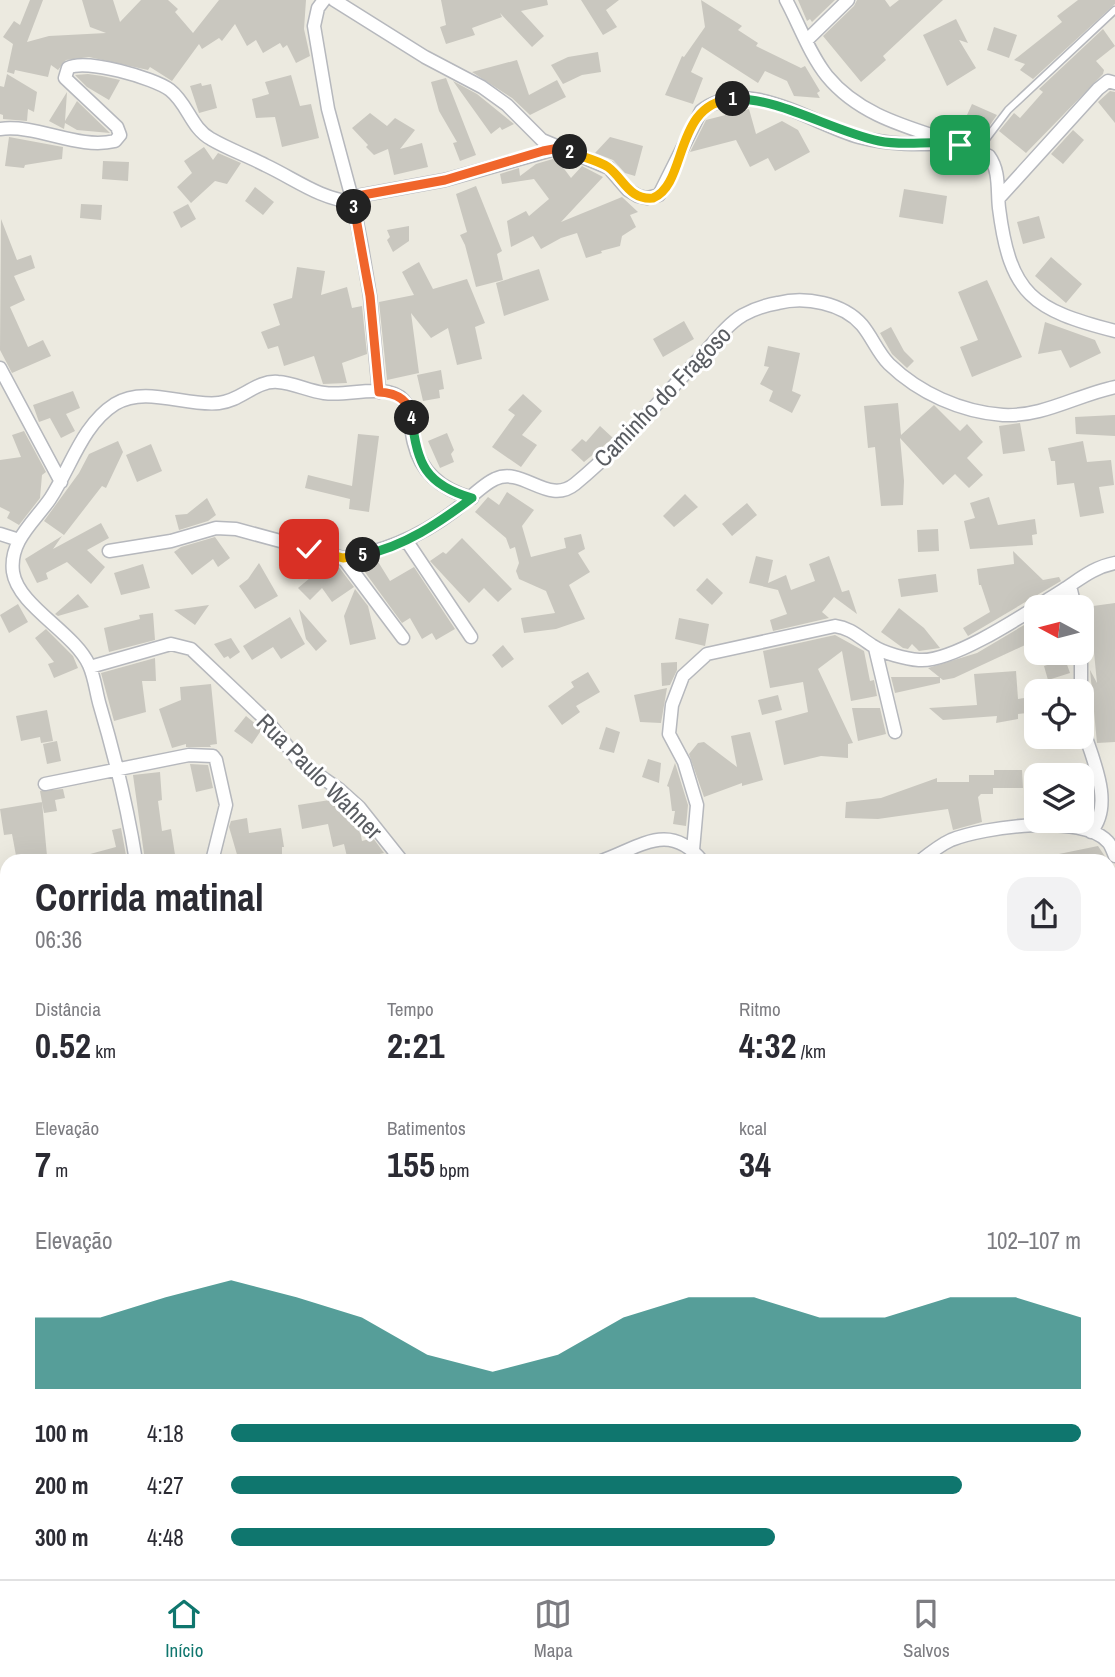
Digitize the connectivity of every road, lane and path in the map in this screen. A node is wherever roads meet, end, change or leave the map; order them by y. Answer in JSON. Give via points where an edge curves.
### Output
{"nodes":[{"id":1,"x":324,"y":0,"type":"edge"},
{"id":2,"x":334,"y":0,"type":"edge"},
{"id":3,"x":786,"y":0,"type":"edge"},
{"id":4,"x":848,"y":0,"type":"edge"},
{"id":5,"x":1115,"y":9,"type":"edge"},
{"id":6,"x":807,"y":40,"type":"junction"},
{"id":7,"x":1115,"y":83,"type":"edge"},
{"id":8,"x":0,"y":129,"type":"edge"},
{"id":9,"x":951,"y":143,"type":"junction"},
{"id":10,"x":559,"y":148,"type":"junction"},
{"id":11,"x":976,"y":151,"type":"junction"},
{"id":12,"x":999,"y":198,"type":"junction"},
{"id":13,"x":353,"y":200,"type":"junction"},
{"id":14,"x":1115,"y":331,"type":"edge"},
{"id":15,"x":0,"y":368,"type":"edge"},
{"id":16,"x":1115,"y":387,"type":"edge"},
{"id":17,"x":379,"y":392,"type":"junction"},
{"id":18,"x":61,"y":482,"type":"junction"},
{"id":19,"x":472,"y":498,"type":"junction"},
{"id":20,"x":0,"y":534,"type":"edge"},
{"id":21,"x":19,"y":540,"type":"junction"},
{"id":22,"x":406,"y":540,"type":"junction"},
{"id":23,"x":109,"y":551,"type":"dead end"},
{"id":24,"x":343,"y":558,"type":"junction"},
{"id":25,"x":1115,"y":563,"type":"edge"},
{"id":26,"x":1070,"y":586,"type":"junction"},
{"id":27,"x":1072,"y":595,"type":"edge"},
{"id":28,"x":471,"y":637,"type":"dead end"},
{"id":29,"x":403,"y":638,"type":"dead end"},
{"id":30,"x":874,"y":648,"type":"junction"},
{"id":31,"x":90,"y":667,"type":"junction"},
{"id":32,"x":895,"y":732,"type":"dead end"},
{"id":33,"x":1090,"y":749,"type":"edge"},
{"id":34,"x":120,"y":769,"type":"junction"},
{"id":35,"x":44,"y":784,"type":"dead end"},
{"id":36,"x":1024,"y":828,"type":"edge"},
{"id":37,"x":1094,"y":828,"type":"edge"},
{"id":38,"x":1093,"y":833,"type":"edge"},
{"id":39,"x":693,"y":850,"type":"junction"},
{"id":40,"x":135,"y":854,"type":"edge"},
{"id":41,"x":214,"y":854,"type":"edge"},
{"id":42,"x":396,"y":854,"type":"edge"},
{"id":43,"x":616,"y":854,"type":"edge"},
{"id":44,"x":696,"y":854,"type":"edge"},
{"id":45,"x":930,"y":854,"type":"edge"},
{"id":46,"x":1114,"y":854,"type":"edge"}],
"edges":[{"from":1,"to":13,"type":"street","via":[[314,26],[328,109]]},
{"from":2,"to":10,"type":"street","via":[[482,87],[535,135]]},
{"from":3,"to":6,"type":"street"},
{"from":4,"to":6,"type":"street"},
{"from":5,"to":11,"type":"lane","via":[[1008,110]]},
{"from":6,"to":9,"type":"street","via":[[826,75],[853,101],[881,117]]},
{"from":7,"to":12,"type":"street","via":[[1108,81],[1098,89]]},
{"from":8,"to":13,"type":"street","via":[[99,143],[115,141],[120,135],[117,127],[65,78],[74,65],[112,70],[146,78],[172,91],[195,126],[212,140],[325,198]]},
{"from":9,"to":10,"type":"street","via":[[882,142],[825,126],[771,103],[746,98],[719,101],[701,111],[664,188],[647,198],[628,190],[603,164]]},
{"from":9,"to":11,"type":"street"},
{"from":10,"to":13,"type":"street"},
{"from":11,"to":12,"type":"street","via":[[994,163]]},
{"from":12,"to":14,"type":"street","via":[[1012,267],[1027,293],[1055,313]]},
{"from":13,"to":17,"type":"street","via":[[370,296]]},
{"from":15,"to":18,"type":"street"},
{"from":16,"to":19,"type":"street","name":"Caminho do Fragoso","via":[[1042,412],[981,412],[929,394],[909,380],[844,310],[822,303],[783,302],[763,306],[734,322],[626,436],[567,490],[550,491],[502,477]]},
{"from":17,"to":18,"type":"street","via":[[325,393],[277,382],[218,403],[130,398],[106,410],[87,430]]},
{"from":17,"to":19,"type":"street","via":[[407,403],[413,441],[430,474],[447,489]]},
{"from":18,"to":21,"type":"street"},
{"from":19,"to":22,"type":"street","name":"Caminho do Fragoso"},
{"from":20,"to":21,"type":"street"},
{"from":21,"to":31,"type":"street","via":[[15,578],[31,601],[74,642]]},
{"from":22,"to":24,"type":"street","name":"Caminho do Fragoso","via":[[367,555]]},
{"from":22,"to":28,"type":"street"},
{"from":23,"to":24,"type":"street","name":"Caminho do Fragoso","via":[[216,528]]},
{"from":24,"to":29,"type":"street"},
{"from":25,"to":26,"type":"street"},
{"from":26,"to":27,"type":"street"},
{"from":26,"to":30,"type":"street","via":[[961,649],[930,660]]},
{"from":30,"to":32,"type":"street"},
{"from":30,"to":39,"type":"street","via":[[859,635],[835,626],[720,650],[689,669],[677,688],[669,734],[684,762],[697,805]]},
{"from":31,"to":34,"type":"street"},
{"from":31,"to":42,"type":"street","name":"Rua Paulo Wahner","via":[[171,644],[191,649],[268,723],[300,762],[359,807]]},
{"from":33,"to":37,"type":"street","via":[[1107,797],[1105,815]]},
{"from":34,"to":35,"type":"street"},
{"from":34,"to":40,"type":"street"},
{"from":34,"to":41,"type":"street","via":[[189,755],[215,757],[226,805]]},
{"from":36,"to":45,"type":"street","via":[[951,840]]},
{"from":38,"to":46,"type":"street","via":[[1109,842]]},
{"from":39,"to":43,"type":"street","via":[[658,839]]},
{"from":39,"to":44,"type":"street"}]}
